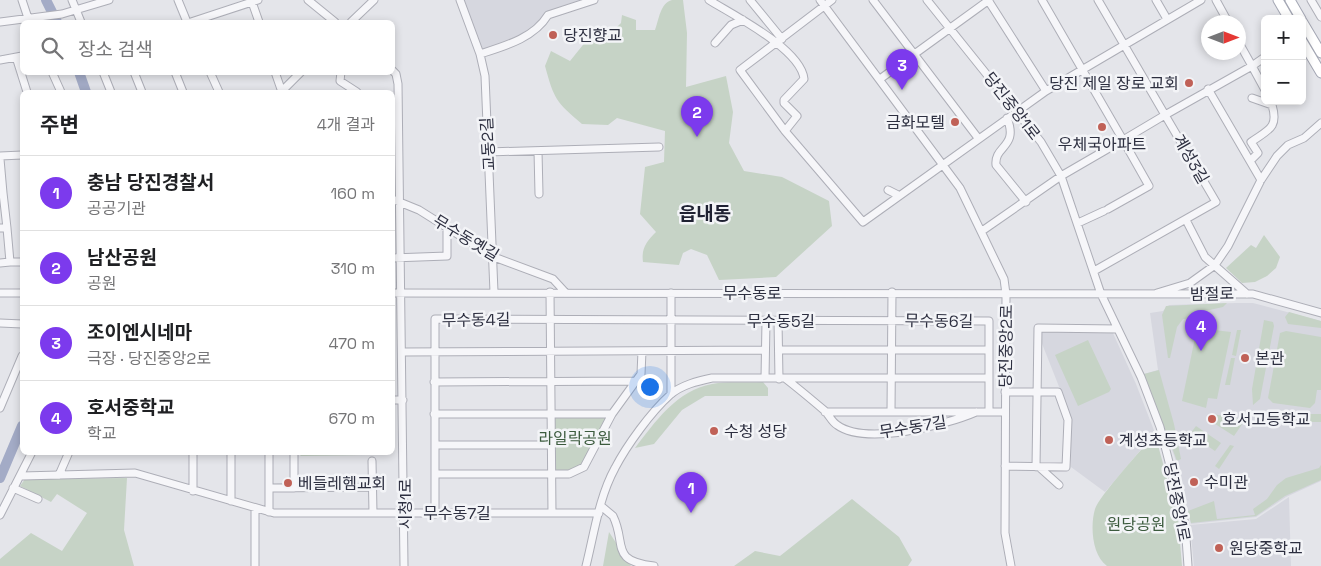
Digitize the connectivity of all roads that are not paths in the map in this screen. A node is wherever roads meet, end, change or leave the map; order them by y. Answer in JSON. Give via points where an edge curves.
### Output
{"nodes":[{"id":1,"x":22,"y":0,"type":"edge"},
{"id":2,"x":72,"y":0,"type":"edge"},
{"id":3,"x":109,"y":0,"type":"edge"},
{"id":4,"x":178,"y":0,"type":"edge"},
{"id":5,"x":308,"y":0,"type":"edge"},
{"id":6,"x":374,"y":0,"type":"edge"},
{"id":7,"x":460,"y":0,"type":"edge"},
{"id":8,"x":594,"y":0,"type":"edge"},
{"id":9,"x":709,"y":0,"type":"edge"},
{"id":10,"x":750,"y":0,"type":"edge"},
{"id":11,"x":832,"y":0,"type":"edge"},
{"id":12,"x":873,"y":0,"type":"edge"},
{"id":13,"x":927,"y":0,"type":"edge"},
{"id":14,"x":988,"y":0,"type":"edge"},
{"id":15,"x":1042,"y":0,"type":"edge"},
{"id":16,"x":1098,"y":0,"type":"edge"},
{"id":17,"x":1156,"y":0,"type":"edge"},
{"id":18,"x":1202,"y":0,"type":"edge"},
{"id":19,"x":1216,"y":0,"type":"edge"},
{"id":20,"x":1278,"y":0,"type":"edge"},
{"id":21,"x":1290,"y":0,"type":"edge"},
{"id":22,"x":1311,"y":0,"type":"edge"},
{"id":23,"x":255,"y":1,"type":"edge"},
{"id":24,"x":822,"y":3,"type":"edge"},
{"id":25,"x":78,"y":10,"type":"junction"},
{"id":26,"x":1224,"y":15,"type":"edge"},
{"id":27,"x":1287,"y":15,"type":"edge"},
{"id":28,"x":1299,"y":15,"type":"edge"},
{"id":29,"x":1321,"y":17,"type":"edge"},
{"id":30,"x":1167,"y":19,"type":"junction"},
{"id":31,"x":28,"y":20,"type":"edge"},
{"id":32,"x":80,"y":20,"type":"edge"},
{"id":33,"x":188,"y":20,"type":"edge"},
{"id":34,"x":195,"y":20,"type":"edge"},
{"id":35,"x":259,"y":20,"type":"edge"},
{"id":36,"x":333,"y":20,"type":"edge"},
{"id":37,"x":353,"y":20,"type":"edge"},
{"id":38,"x":744,"y":20,"type":"junction"},
{"id":39,"x":20,"y":21,"type":"edge"},
{"id":40,"x":0,"y":22,"type":"edge"},
{"id":41,"x":1306,"y":27,"type":"edge"},
{"id":42,"x":950,"y":29,"type":"junction"},
{"id":43,"x":779,"y":41,"type":"junction"},
{"id":44,"x":715,"y":43,"type":"dead end"},
{"id":45,"x":1124,"y":44,"type":"junction"},
{"id":46,"x":1306,"y":48,"type":"edge"},
{"id":47,"x":1321,"y":53,"type":"edge"},
{"id":48,"x":480,"y":54,"type":"junction"},
{"id":49,"x":914,"y":54,"type":"junction"},
{"id":50,"x":1246,"y":55,"type":"edge"},
{"id":51,"x":19,"y":57,"type":"edge"},
{"id":52,"x":0,"y":60,"type":"edge"},
{"id":53,"x":1261,"y":60,"type":"edge"},
{"id":54,"x":1252,"y":66,"type":"junction"},
{"id":55,"x":1083,"y":69,"type":"junction"},
{"id":56,"x":1321,"y":72,"type":"edge"},
{"id":57,"x":395,"y":73,"type":"edge"},
{"id":58,"x":23,"y":75,"type":"edge"},
{"id":59,"x":53,"y":75,"type":"edge"},
{"id":60,"x":104,"y":75,"type":"edge"},
{"id":61,"x":135,"y":75,"type":"edge"},
{"id":62,"x":176,"y":75,"type":"edge"},
{"id":63,"x":211,"y":75,"type":"edge"},
{"id":64,"x":276,"y":75,"type":"edge"},
{"id":65,"x":298,"y":75,"type":"edge"},
{"id":66,"x":341,"y":75,"type":"edge"},
{"id":67,"x":880,"y":79,"type":"junction"},
{"id":68,"x":1261,"y":83,"type":"edge"},
{"id":69,"x":27,"y":90,"type":"edge"},
{"id":70,"x":60,"y":90,"type":"edge"},
{"id":71,"x":110,"y":90,"type":"edge"},
{"id":72,"x":141,"y":90,"type":"edge"},
{"id":73,"x":183,"y":90,"type":"edge"},
{"id":74,"x":218,"y":90,"type":"edge"},
{"id":75,"x":280,"y":90,"type":"edge"},
{"id":76,"x":283,"y":90,"type":"edge"},
{"id":77,"x":354,"y":90,"type":"edge"},
{"id":78,"x":1208,"y":90,"type":"junction"},
{"id":79,"x":1046,"y":91,"type":"junction"},
{"id":80,"x":1252,"y":98,"type":"dead end"},
{"id":81,"x":1261,"y":100,"type":"edge"},
{"id":82,"x":1272,"y":105,"type":"edge"},
{"id":83,"x":1016,"y":110,"type":"junction"},
{"id":84,"x":1166,"y":115,"type":"junction"},
{"id":85,"x":1006,"y":118,"type":"junction"},
{"id":86,"x":1321,"y":123,"type":"edge"},
{"id":87,"x":785,"y":131,"type":"junction"},
{"id":88,"x":978,"y":138,"type":"junction"},
{"id":89,"x":1123,"y":140,"type":"junction"},
{"id":90,"x":658,"y":147,"type":"dead end"},
{"id":91,"x":538,"y":151,"type":"junction"},
{"id":92,"x":488,"y":152,"type":"junction"},
{"id":93,"x":20,"y":154,"type":"edge"},
{"id":94,"x":0,"y":157,"type":"edge"},
{"id":95,"x":1250,"y":161,"type":"junction"},
{"id":96,"x":943,"y":163,"type":"junction"},
{"id":97,"x":1061,"y":176,"type":"junction"},
{"id":98,"x":1261,"y":180,"type":"junction"},
{"id":99,"x":888,"y":190,"type":"dead end"},
{"id":100,"x":2,"y":193,"type":"edge"},
{"id":101,"x":540,"y":194,"type":"dead end"},
{"id":102,"x":898,"y":196,"type":"junction"},
{"id":103,"x":396,"y":200,"type":"edge"},
{"id":104,"x":1026,"y":202,"type":"junction"},
{"id":105,"x":1186,"y":220,"type":"junction"},
{"id":106,"x":1078,"y":223,"type":"junction"},
{"id":107,"x":447,"y":227,"type":"junction"},
{"id":108,"x":3,"y":228,"type":"edge"},
{"id":109,"x":982,"y":232,"type":"junction"},
{"id":110,"x":494,"y":257,"type":"junction"},
{"id":111,"x":395,"y":258,"type":"edge"},
{"id":112,"x":401,"y":258,"type":"junction"},
{"id":113,"x":10,"y":262,"type":"junction"},
{"id":114,"x":20,"y":262,"type":"edge"},
{"id":115,"x":0,"y":263,"type":"edge"},
{"id":116,"x":1215,"y":265,"type":"junction"},
{"id":117,"x":1094,"y":271,"type":"junction"},
{"id":118,"x":494,"y":292,"type":"junction"},
{"id":119,"x":550,"y":292,"type":"junction"},
{"id":120,"x":564,"y":292,"type":"junction"},
{"id":121,"x":892,"y":292,"type":"junction"},
{"id":122,"x":0,"y":293,"type":"edge"},
{"id":123,"x":20,"y":293,"type":"edge"},
{"id":124,"x":395,"y":293,"type":"edge"},
{"id":125,"x":402,"y":293,"type":"junction"},
{"id":126,"x":671,"y":293,"type":"junction"},
{"id":127,"x":1006,"y":294,"type":"junction"},
{"id":128,"x":1101,"y":294,"type":"junction"},
{"id":129,"x":1247,"y":294,"type":"junction"},
{"id":130,"x":1156,"y":295,"type":"junction"},
{"id":131,"x":1321,"y":313,"type":"edge"},
{"id":132,"x":549,"y":319,"type":"junction"},
{"id":133,"x":892,"y":320,"type":"junction"},
{"id":134,"x":671,"y":321,"type":"junction"},
{"id":135,"x":766,"y":321,"type":"junction"},
{"id":136,"x":778,"y":321,"type":"junction"},
{"id":137,"x":0,"y":323,"type":"edge"},
{"id":138,"x":20,"y":324,"type":"edge"},
{"id":139,"x":1117,"y":329,"type":"junction"},
{"id":140,"x":550,"y":350,"type":"junction"},
{"id":141,"x":765,"y":350,"type":"junction"},
{"id":142,"x":779,"y":350,"type":"junction"},
{"id":143,"x":891,"y":350,"type":"junction"},
{"id":144,"x":988,"y":350,"type":"junction"},
{"id":145,"x":642,"y":351,"type":"junction"},
{"id":146,"x":671,"y":351,"type":"junction"},
{"id":147,"x":403,"y":352,"type":"junction"},
{"id":148,"x":434,"y":352,"type":"junction"},
{"id":149,"x":20,"y":361,"type":"edge"},
{"id":150,"x":766,"y":378,"type":"junction"},
{"id":151,"x":891,"y":378,"type":"junction"},
{"id":152,"x":988,"y":378,"type":"junction"},
{"id":153,"x":782,"y":379,"type":"junction"},
{"id":154,"x":635,"y":381,"type":"junction"},
{"id":155,"x":434,"y":382,"type":"junction"},
{"id":156,"x":550,"y":382,"type":"junction"},
{"id":157,"x":1005,"y":392,"type":"junction"},
{"id":158,"x":1037,"y":392,"type":"junction"},
{"id":159,"x":671,"y":394,"type":"junction"},
{"id":160,"x":395,"y":400,"type":"edge"},
{"id":161,"x":403,"y":400,"type":"junction"},
{"id":162,"x":0,"y":408,"type":"edge"},
{"id":163,"x":890,"y":411,"type":"junction"},
{"id":164,"x":825,"y":412,"type":"junction"},
{"id":165,"x":976,"y":412,"type":"junction"},
{"id":166,"x":988,"y":412,"type":"junction"},
{"id":167,"x":1005,"y":412,"type":"junction"},
{"id":168,"x":550,"y":413,"type":"junction"},
{"id":169,"x":434,"y":414,"type":"junction"},
{"id":170,"x":612,"y":414,"type":"junction"},
{"id":171,"x":435,"y":445,"type":"junction"},
{"id":172,"x":551,"y":445,"type":"junction"},
{"id":173,"x":31,"y":455,"type":"edge"},
{"id":174,"x":68,"y":455,"type":"edge"},
{"id":175,"x":193,"y":455,"type":"edge"},
{"id":176,"x":231,"y":455,"type":"edge"},
{"id":177,"x":269,"y":455,"type":"edge"},
{"id":178,"x":294,"y":455,"type":"edge"},
{"id":179,"x":372,"y":461,"type":"dead end"},
{"id":180,"x":1005,"y":466,"type":"junction"},
{"id":181,"x":1037,"y":467,"type":"junction"},
{"id":182,"x":435,"y":474,"type":"junction"},
{"id":183,"x":551,"y":474,"type":"junction"},
{"id":184,"x":59,"y":475,"type":"junction"},
{"id":185,"x":22,"y":476,"type":"junction"},
{"id":186,"x":1059,"y":486,"type":"dead end"},
{"id":187,"x":372,"y":487,"type":"junction"},
{"id":188,"x":13,"y":488,"type":"junction"},
{"id":189,"x":270,"y":488,"type":"junction"},
{"id":190,"x":294,"y":488,"type":"junction"},
{"id":191,"x":193,"y":491,"type":"junction"},
{"id":192,"x":38,"y":499,"type":"dead end"},
{"id":193,"x":231,"y":501,"type":"junction"},
{"id":194,"x":255,"y":508,"type":"junction"},
{"id":195,"x":600,"y":510,"type":"junction"},
{"id":196,"x":269,"y":512,"type":"junction"},
{"id":197,"x":372,"y":513,"type":"junction"},
{"id":198,"x":552,"y":513,"type":"junction"},
{"id":199,"x":405,"y":514,"type":"junction"},
{"id":200,"x":435,"y":514,"type":"junction"},
{"id":201,"x":0,"y":515,"type":"edge"},
{"id":202,"x":255,"y":566,"type":"edge"},
{"id":203,"x":404,"y":566,"type":"edge"},
{"id":204,"x":586,"y":566,"type":"edge"},
{"id":205,"x":654,"y":566,"type":"edge"},
{"id":206,"x":1011,"y":566,"type":"edge"},
{"id":207,"x":1188,"y":566,"type":"edge"}],
"edges":[{"from":1,"to":31,"type":"street"},
{"from":2,"to":25,"type":"street"},
{"from":3,"to":25,"type":"street"},
{"from":4,"to":33,"type":"street"},
{"from":5,"to":36,"type":"street"},
{"from":6,"to":37,"type":"street"},
{"from":7,"to":48,"type":"street","name":"교동2길"},
{"from":8,"to":48,"type":"street","via":[[548,15],[541,26],[518,41]]},
{"from":9,"to":38,"type":"street"},
{"from":10,"to":43,"type":"street"},
{"from":11,"to":24,"type":"street"},
{"from":12,"to":49,"type":"street"},
{"from":13,"to":42,"type":"street","name":"당진중앙1로"},
{"from":14,"to":42,"type":"street"},
{"from":14,"to":79,"type":"street"},
{"from":15,"to":55,"type":"street"},
{"from":16,"to":45,"type":"street","name":"계성3길"},
{"from":17,"to":30,"type":"street"},
{"from":18,"to":30,"type":"street"},
{"from":19,"to":26,"type":"street"},
{"from":20,"to":27,"type":"main road"},
{"from":21,"to":28,"type":"main road"},
{"from":22,"to":29,"type":"street"},
{"from":23,"to":34,"type":"street"},
{"from":23,"to":35,"type":"street"},
{"from":24,"to":43,"type":"street"},
{"from":24,"to":67,"type":"street","name":"당진중앙2로"},
{"from":25,"to":31,"type":"street"},
{"from":25,"to":32,"type":"street"},
{"from":30,"to":45,"type":"street"},
{"from":38,"to":43,"type":"street"},
{"from":38,"to":44,"type":"street","via":[[731,25]]},
{"from":39,"to":40,"type":"street"},
{"from":41,"to":47,"type":"main road"},
{"from":42,"to":49,"type":"street"},
{"from":42,"to":83,"type":"street","name":"당진중앙1로"},
{"from":43,"to":87,"type":"street","via":[[803,72],[804,79],[784,100],[797,116]]},
{"from":43,"to":87,"type":"street","via":[[740,70]]},
{"from":45,"to":55,"type":"street"},
{"from":45,"to":84,"type":"street","name":"계성3길"},
{"from":46,"to":56,"type":"main road"},
{"from":48,"to":92,"type":"street","name":"교동2길"},
{"from":49,"to":67,"type":"street"},
{"from":49,"to":88,"type":"street"},
{"from":50,"to":54,"type":"street"},
{"from":51,"to":52,"type":"street"},
{"from":53,"to":54,"type":"street","name":"계성3길"},
{"from":54,"to":68,"type":"street"},
{"from":54,"to":78,"type":"street","name":"계성3길"},
{"from":55,"to":79,"type":"street"},
{"from":55,"to":89,"type":"street"},
{"from":57,"to":103,"type":"street","via":[[398,84]]},
{"from":58,"to":69,"type":"street"},
{"from":59,"to":70,"type":"street"},
{"from":60,"to":71,"type":"street"},
{"from":61,"to":72,"type":"street"},
{"from":62,"to":73,"type":"street"},
{"from":63,"to":74,"type":"street"},
{"from":64,"to":75,"type":"street"},
{"from":65,"to":76,"type":"street"},
{"from":66,"to":77,"type":"street","via":[[340,81]]},
{"from":67,"to":96,"type":"street","name":"당진중앙2로"},
{"from":78,"to":84,"type":"street","name":"계성3길"},
{"from":78,"to":95,"type":"street"},
{"from":79,"to":83,"type":"street"},
{"from":80,"to":81,"type":"street"},
{"from":82,"to":95,"type":"street","via":[[1276,118],[1272,126],[1250,142],[1258,153]]},
{"from":83,"to":85,"type":"street"},
{"from":83,"to":97,"type":"street","name":"당진중앙1로"},
{"from":84,"to":89,"type":"street","name":"계성3길"},
{"from":84,"to":105,"type":"street","name":"계성3길","via":[[1216,202]]},
{"from":85,"to":88,"type":"street"},
{"from":85,"to":104,"type":"street","via":[[1011,137],[996,165]]},
{"from":86,"to":98,"type":"street","via":[[1304,138],[1282,150]]},
{"from":87,"to":102,"type":"street","via":[[863,222]]},
{"from":88,"to":96,"type":"street"},
{"from":89,"to":97,"type":"street","name":"계성3길"},
{"from":89,"to":106,"type":"street","via":[[1149,186]]},
{"from":90,"to":91,"type":"street"},
{"from":91,"to":92,"type":"street"},
{"from":91,"to":101,"type":"street"},
{"from":92,"to":110,"type":"street","name":"교동2길"},
{"from":93,"to":94,"type":"street"},
{"from":94,"to":100,"type":"street"},
{"from":95,"to":98,"type":"street"},
{"from":96,"to":102,"type":"street"},
{"from":96,"to":109,"type":"street","name":"당진중앙2로"},
{"from":97,"to":104,"type":"street","name":"계성3길"},
{"from":97,"to":106,"type":"street","name":"당진중앙1로"},
{"from":98,"to":116,"type":"street"},
{"from":99,"to":102,"type":"street"},
{"from":100,"to":108,"type":"street"},
{"from":103,"to":107,"type":"street","name":"무수동옛길"},
{"from":103,"to":112,"type":"street"},
{"from":104,"to":109,"type":"street"},
{"from":105,"to":116,"type":"street","via":[[1205,257]]},
{"from":105,"to":117,"type":"street"},
{"from":106,"to":117,"type":"street","name":"당진중앙1로"},
{"from":107,"to":110,"type":"street","name":"무수동옛길"},
{"from":107,"to":112,"type":"street","via":[[447,256]]},
{"from":108,"to":113,"type":"street"},
{"from":109,"to":127,"type":"street","name":"당진중앙2로","via":[[1004,279]]},
{"from":110,"to":118,"type":"street","name":"교동2길"},
{"from":110,"to":120,"type":"street","name":"무수동옛길","via":[[553,279]]},
{"from":111,"to":112,"type":"street"},
{"from":112,"to":125,"type":"street"},
{"from":113,"to":114,"type":"street"},
{"from":113,"to":115,"type":"street"},
{"from":116,"to":129,"type":"street"},
{"from":116,"to":130,"type":"street","via":[[1190,283]]},
{"from":117,"to":128,"type":"street","name":"당진중앙1로"},
{"from":118,"to":119,"type":"street","name":"무수동로"},
{"from":118,"to":125,"type":"street","name":"무수동로"},
{"from":119,"to":120,"type":"street","name":"무수동로"},
{"from":119,"to":132,"type":"street"},
{"from":120,"to":126,"type":"street","name":"무수동로"},
{"from":121,"to":126,"type":"street","name":"무수동로"},
{"from":121,"to":127,"type":"street","name":"무수동로"},
{"from":121,"to":133,"type":"street","name":"무수동6길"},
{"from":122,"to":123,"type":"street"},
{"from":124,"to":125,"type":"street","name":"무수동로"},
{"from":125,"to":147,"type":"street","name":"시청1로"},
{"from":126,"to":134,"type":"street"},
{"from":127,"to":128,"type":"street","name":"무수동로"},
{"from":127,"to":157,"type":"street","name":"당진중앙2로"},
{"from":128,"to":130,"type":"street","name":"밤절로"},
{"from":128,"to":139,"type":"street","name":"당진중앙1로"},
{"from":129,"to":130,"type":"street","name":"밤절로"},
{"from":129,"to":131,"type":"street","name":"밤절로"},
{"from":132,"to":134,"type":"street","name":"무수동4길"},
{"from":132,"to":140,"type":"street"},
{"from":132,"to":148,"type":"street","name":"무수동4길","via":[[434,319]]},
{"from":133,"to":136,"type":"street","name":"무수동5길"},
{"from":133,"to":143,"type":"street","name":"무수동6길"},
{"from":133,"to":144,"type":"street","name":"무수동6길","via":[[989,321]]},
{"from":134,"to":135,"type":"street","name":"무수동5길"},
{"from":134,"to":146,"type":"street"},
{"from":135,"to":136,"type":"street","name":"무수동5길"},
{"from":135,"to":141,"type":"street"},
{"from":136,"to":142,"type":"street"},
{"from":137,"to":138,"type":"street"},
{"from":139,"to":158,"type":"street","via":[[1038,328]]},
{"from":139,"to":207,"type":"street","name":"당진중앙1로","via":[[1141,377],[1160,427],[1185,524]]},
{"from":140,"to":145,"type":"street","name":"무수동4길"},
{"from":140,"to":148,"type":"street","name":"무수동4길"},
{"from":140,"to":156,"type":"street"},
{"from":141,"to":146,"type":"street","name":"무수동5길"},
{"from":141,"to":150,"type":"street"},
{"from":142,"to":143,"type":"street"},
{"from":142,"to":153,"type":"street"},
{"from":143,"to":144,"type":"street","name":"무수동6길"},
{"from":143,"to":151,"type":"street","name":"무수동6길"},
{"from":144,"to":152,"type":"street","name":"무수동6길"},
{"from":145,"to":146,"type":"street","name":"무수동4길"},
{"from":145,"to":154,"type":"street","via":[[641,374]]},
{"from":146,"to":159,"type":"street"},
{"from":147,"to":148,"type":"street"},
{"from":147,"to":161,"type":"street","name":"시청1로"},
{"from":148,"to":155,"type":"street","name":"무수동4길"},
{"from":149,"to":162,"type":"street"},
{"from":150,"to":153,"type":"street"},
{"from":150,"to":159,"type":"street","via":[[712,378],[693,382]]},
{"from":151,"to":152,"type":"street"},
{"from":151,"to":153,"type":"street"},
{"from":151,"to":163,"type":"street","name":"무수동6길"},
{"from":152,"to":166,"type":"street","name":"무수동6길"},
{"from":153,"to":164,"type":"street","name":"무수동7길"},
{"from":154,"to":156,"type":"street"},
{"from":154,"to":170,"type":"street"},
{"from":155,"to":156,"type":"street"},
{"from":155,"to":169,"type":"street","name":"무수동4길"},
{"from":156,"to":168,"type":"street"},
{"from":157,"to":158,"type":"street"},
{"from":157,"to":167,"type":"street","name":"당진중앙2로"},
{"from":158,"to":181,"type":"street"},
{"from":158,"to":181,"type":"street","name":"당진중앙2로","via":[[1058,392],[1068,420],[1066,467]]},
{"from":159,"to":195,"type":"street","via":[[640,430],[615,468]]},
{"from":160,"to":161,"type":"street"},
{"from":161,"to":199,"type":"street","name":"시청1로"},
{"from":163,"to":164,"type":"street","name":"무수동7길"},
{"from":163,"to":165,"type":"street","name":"무수동7길"},
{"from":164,"to":165,"type":"street","name":"무수동7길","via":[[838,426],[880,434],[956,420]]},
{"from":165,"to":166,"type":"street","name":"무수동7길"},
{"from":166,"to":167,"type":"street","name":"무수동7길"},
{"from":167,"to":180,"type":"street","name":"당진중앙2로"},
{"from":168,"to":169,"type":"street"},
{"from":168,"to":170,"type":"street"},
{"from":168,"to":172,"type":"street"},
{"from":169,"to":171,"type":"street","name":"무수동4길"},
{"from":170,"to":183,"type":"street","via":[[584,467],[574,473]]},
{"from":171,"to":172,"type":"street"},
{"from":171,"to":182,"type":"street","name":"무수동4길"},
{"from":172,"to":183,"type":"street"},
{"from":173,"to":185,"type":"street"},
{"from":174,"to":184,"type":"street"},
{"from":175,"to":191,"type":"street"},
{"from":176,"to":193,"type":"street"},
{"from":177,"to":189,"type":"street"},
{"from":178,"to":190,"type":"street"},
{"from":179,"to":187,"type":"street"},
{"from":180,"to":181,"type":"street","name":"당진중앙2로"},
{"from":180,"to":206,"type":"street","name":"당진중앙2로","via":[[1005,533]]},
{"from":181,"to":186,"type":"street"},
{"from":182,"to":183,"type":"street"},
{"from":182,"to":200,"type":"street","name":"무수동4길"},
{"from":183,"to":198,"type":"street"},
{"from":184,"to":185,"type":"street","name":"무수동7길"},
{"from":184,"to":191,"type":"street","name":"무수동7길","via":[[135,473]]},
{"from":185,"to":188,"type":"street"},
{"from":187,"to":190,"type":"street"},
{"from":187,"to":197,"type":"street"},
{"from":188,"to":192,"type":"street"},
{"from":188,"to":201,"type":"street"},
{"from":189,"to":190,"type":"street"},
{"from":189,"to":196,"type":"street"},
{"from":191,"to":193,"type":"street","name":"무수동7길"},
{"from":193,"to":194,"type":"street","name":"무수동7길"},
{"from":194,"to":196,"type":"street","name":"무수동7길"},
{"from":194,"to":202,"type":"street"},
{"from":195,"to":198,"type":"street","name":"무수동7길"},
{"from":195,"to":204,"type":"street"},
{"from":195,"to":205,"type":"street","via":[[613,516],[619,543],[629,559],[634,564]]},
{"from":196,"to":197,"type":"street","name":"무수동7길"},
{"from":197,"to":199,"type":"street","name":"무수동7길"},
{"from":198,"to":200,"type":"street","name":"무수동7길"},
{"from":199,"to":200,"type":"street","name":"무수동7길"},
{"from":199,"to":203,"type":"street","name":"시청1로"}]}
